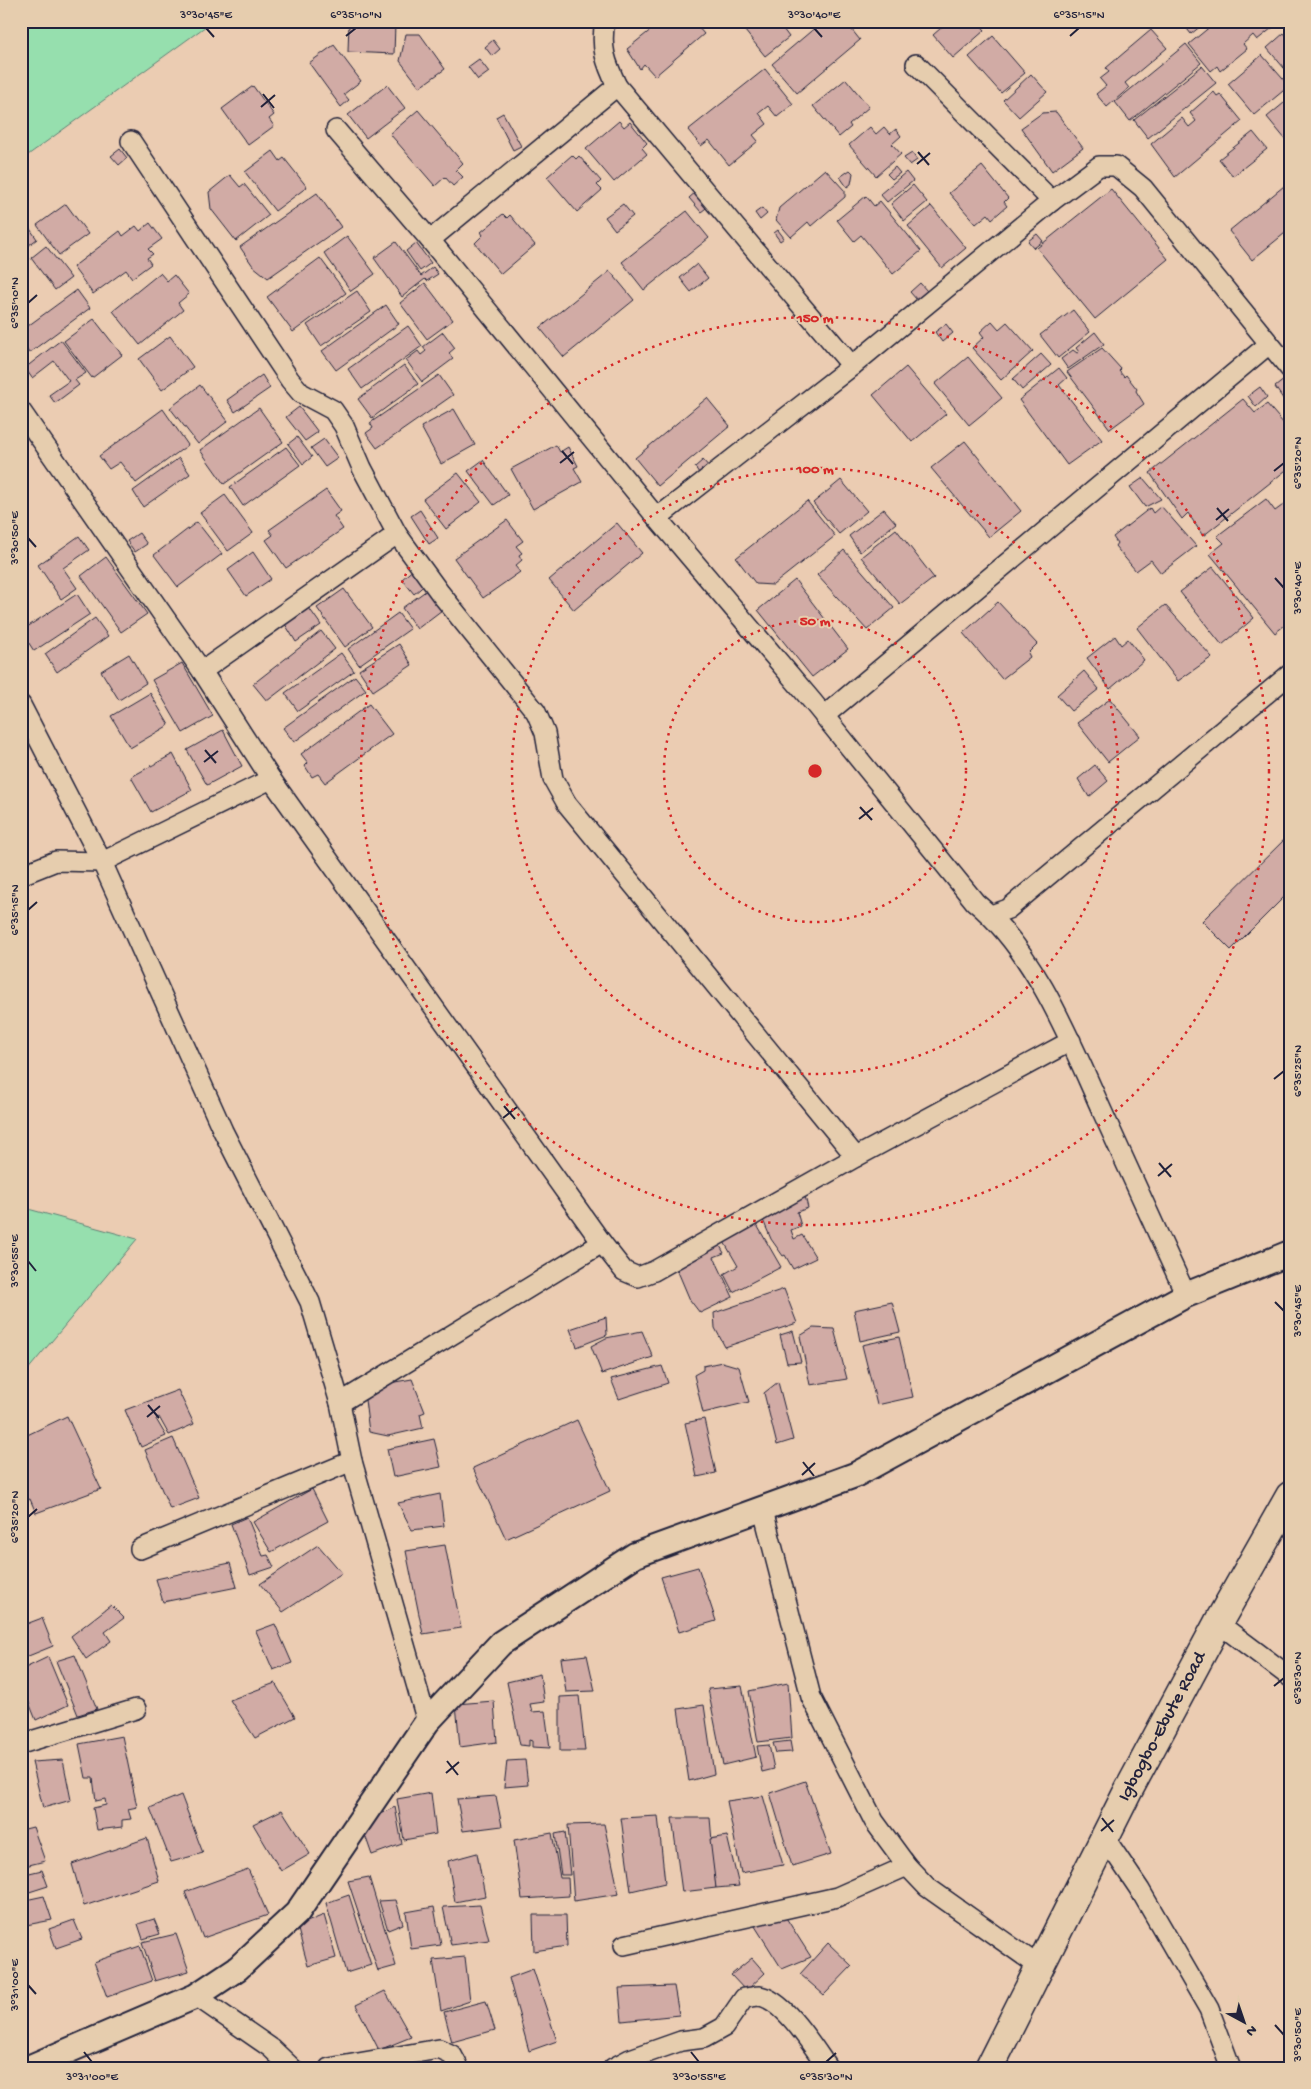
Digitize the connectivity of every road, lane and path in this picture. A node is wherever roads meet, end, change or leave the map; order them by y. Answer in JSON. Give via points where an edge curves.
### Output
{"nodes":[{"id":1,"x":605,"y":21,"type":"edge"},
{"id":2,"x":916,"y":64,"type":"dead end"},
{"id":3,"x":617,"y":86,"type":"junction"},
{"id":4,"x":336,"y":130,"type":"dead end"},
{"id":5,"x":131,"y":141,"type":"dead end"},
{"id":6,"x":1052,"y":201,"type":"junction"},
{"id":7,"x":430,"y":240,"type":"junction"},
{"id":8,"x":1269,"y":344,"type":"junction"},
{"id":9,"x":852,"y":366,"type":"junction"},
{"id":10,"x":1290,"y":369,"type":"edge"},
{"id":11,"x":21,"y":411,"type":"edge"},
{"id":12,"x":657,"y":518,"type":"junction"},
{"id":13,"x":397,"y":534,"type":"junction"},
{"id":14,"x":202,"y":671,"type":"junction"},
{"id":15,"x":1290,"y":674,"type":"edge"},
{"id":16,"x":21,"y":705,"type":"edge"},
{"id":17,"x":824,"y":716,"type":"junction"},
{"id":18,"x":271,"y":779,"type":"junction"},
{"id":19,"x":102,"y":862,"type":"junction"},
{"id":20,"x":21,"y":875,"type":"edge"},
{"id":21,"x":991,"y":915,"type":"junction"},
{"id":22,"x":1071,"y":1042,"type":"junction"},
{"id":23,"x":856,"y":1157,"type":"junction"},
{"id":24,"x":602,"y":1243,"type":"junction"},
{"id":25,"x":1290,"y":1253,"type":"edge"},
{"id":26,"x":1186,"y":1295,"type":"junction"},
{"id":27,"x":340,"y":1403,"type":"junction"},
{"id":28,"x":352,"y":1461,"type":"junction"},
{"id":29,"x":1290,"y":1496,"type":"edge"},
{"id":30,"x":763,"y":1510,"type":"junction"},
{"id":31,"x":140,"y":1549,"type":"dead end"},
{"id":32,"x":1218,"y":1623,"type":"junction"},
{"id":33,"x":1290,"y":1677,"type":"edge"},
{"id":34,"x":136,"y":1709,"type":"dead end"},
{"id":35,"x":427,"y":1722,"type":"junction"},
{"id":36,"x":21,"y":1744,"type":"edge"},
{"id":37,"x":1105,"y":1838,"type":"junction"},
{"id":38,"x":907,"y":1866,"type":"junction"},
{"id":39,"x":624,"y":1945,"type":"dead end"},
{"id":40,"x":1040,"y":1967,"type":"junction"},
{"id":41,"x":196,"y":1996,"type":"junction"},
{"id":42,"x":28,"y":2068,"type":"edge"},
{"id":43,"x":292,"y":2068,"type":"edge"},
{"id":44,"x":329,"y":2068,"type":"edge"},
{"id":45,"x":459,"y":2068,"type":"edge"},
{"id":46,"x":613,"y":2068,"type":"edge"},
{"id":47,"x":828,"y":2068,"type":"edge"},
{"id":48,"x":989,"y":2068,"type":"edge"},
{"id":49,"x":1231,"y":2068,"type":"edge"}],
"edges":[{"from":1,"to":3,"type":"street","via":[[602,34],[604,61]]},
{"from":2,"to":6,"type":"street"},
{"from":3,"to":7,"type":"street"},
{"from":3,"to":9,"type":"street"},
{"from":4,"to":7,"type":"street"},
{"from":5,"to":13,"type":"street","via":[[290,380],[301,393],[333,410],[344,426]]},
{"from":6,"to":8,"type":"street","via":[[1099,166],[1116,166],[1143,188]]},
{"from":6,"to":9,"type":"street"},
{"from":7,"to":12,"type":"street"},
{"from":8,"to":10,"type":"street"},
{"from":8,"to":17,"type":"street"},
{"from":9,"to":12,"type":"street"},
{"from":11,"to":14,"type":"street"},
{"from":12,"to":17,"type":"street"},
{"from":13,"to":14,"type":"street"},
{"from":13,"to":23,"type":"street","via":[[536,712],[545,733],[554,779],[566,804]]},
{"from":14,"to":18,"type":"street"},
{"from":15,"to":21,"type":"street","via":[[1008,909]]},
{"from":16,"to":19,"type":"street"},
{"from":17,"to":21,"type":"street","via":[[975,902]]},
{"from":18,"to":19,"type":"street"},
{"from":18,"to":24,"type":"street"},
{"from":19,"to":20,"type":"street","via":[[56,860]]},
{"from":19,"to":27,"type":"street","via":[[223,1131],[310,1302]]},
{"from":21,"to":22,"type":"street","via":[[1036,974]]},
{"from":22,"to":23,"type":"street"},
{"from":22,"to":26,"type":"street"},
{"from":23,"to":24,"type":"street","via":[[638,1277],[624,1272]]},
{"from":24,"to":27,"type":"street"},
{"from":25,"to":26,"type":"street"},
{"from":26,"to":30,"type":"street","via":[[855,1475]]},
{"from":27,"to":28,"type":"street"},
{"from":28,"to":31,"type":"street"},
{"from":28,"to":35,"type":"street"},
{"from":29,"to":32,"type":"main road","name":"Igbogbo-Ebute Road"},
{"from":30,"to":35,"type":"street","via":[[635,1555],[501,1643]]},
{"from":30,"to":38,"type":"street","via":[[811,1697],[874,1821]]},
{"from":32,"to":33,"type":"street"},
{"from":32,"to":37,"type":"main road","name":"Igbogbo-Ebute Road"},
{"from":34,"to":36,"type":"street"},
{"from":35,"to":41,"type":"street","via":[[297,1913],[238,1968]]},
{"from":37,"to":40,"type":"main road","name":"Igbogbo-Ebute Road"},
{"from":37,"to":49,"type":"street","via":[[1140,1890],[1209,2009]]},
{"from":38,"to":39,"type":"street","via":[[837,1897]]},
{"from":38,"to":40,"type":"street","via":[[927,1887]]},
{"from":40,"to":48,"type":"main road","name":"Igbogbo-Ebute Road"},
{"from":41,"to":42,"type":"street"},
{"from":41,"to":43,"type":"street","via":[[271,2048]]},
{"from":44,"to":45,"type":"street","via":[[439,2049],[452,2055]]},
{"from":46,"to":47,"type":"street","via":[[630,2058],[681,2041],[704,2038],[724,2028],[744,1998],[759,1996],[774,2002]]}]}
